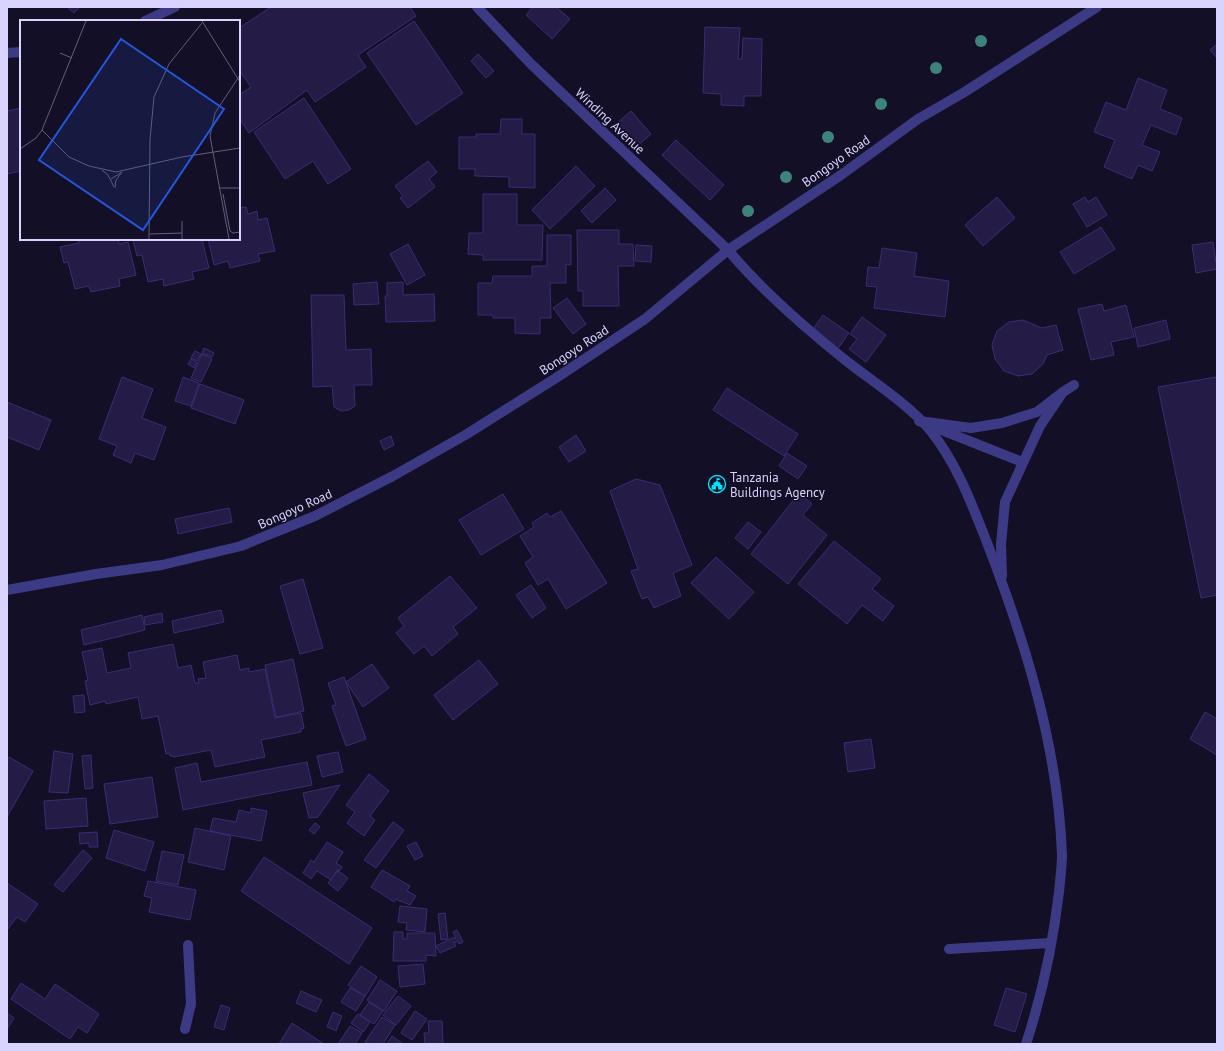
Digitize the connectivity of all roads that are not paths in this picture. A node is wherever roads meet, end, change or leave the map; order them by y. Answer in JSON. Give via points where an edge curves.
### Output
{"nodes":[{"id":1,"x":175,"y":7,"type":"edge"},
{"id":2,"x":477,"y":7,"type":"edge"},
{"id":3,"x":1097,"y":7,"type":"edge"},
{"id":4,"x":147,"y":20,"type":"edge"},
{"id":5,"x":20,"y":52,"type":"edge"},
{"id":6,"x":7,"y":53,"type":"edge"},
{"id":7,"x":728,"y":250,"type":"junction"},
{"id":8,"x":1074,"y":385,"type":"dead end"},
{"id":9,"x":1063,"y":392,"type":"junction"},
{"id":10,"x":919,"y":421,"type":"junction"},
{"id":11,"x":1022,"y":462,"type":"junction"},
{"id":12,"x":1003,"y":584,"type":"junction"},
{"id":13,"x":7,"y":590,"type":"edge"},
{"id":14,"x":1050,"y":943,"type":"junction"},
{"id":15,"x":188,"y":945,"type":"dead end"},
{"id":16,"x":949,"y":949,"type":"dead end"},
{"id":17,"x":185,"y":1029,"type":"dead end"},
{"id":18,"x":1026,"y":1044,"type":"edge"}],
"edges":[{"from":1,"to":4,"type":"street"},
{"from":2,"to":7,"type":"street","name":"Winding Avenue","via":[[531,64]]},
{"from":3,"to":7,"type":"street","name":"Bongoyo Road","via":[[918,119],[842,175]]},
{"from":5,"to":6,"type":"street"},
{"from":7,"to":10,"type":"street","name":"Winding Avenue","via":[[747,273],[806,328],[895,398]]},
{"from":7,"to":13,"type":"street","name":"Bongoyo Road","via":[[645,319],[556,378],[467,434],[315,516],[241,546],[170,563]]},
{"from":8,"to":9,"type":"street"},
{"from":9,"to":10,"type":"street","via":[[1037,412],[1002,423],[971,428]]},
{"from":9,"to":11,"type":"street","via":[[1040,426]]},
{"from":10,"to":11,"type":"street"},
{"from":10,"to":12,"type":"street","name":"Winding Avenue","via":[[929,429],[951,459]]},
{"from":11,"to":12,"type":"street","via":[[1004,502],[1001,544]]},
{"from":12,"to":14,"type":"street","via":[[1033,679],[1054,769],[1062,857],[1056,921]]},
{"from":14,"to":16,"type":"street"},
{"from":14,"to":18,"type":"street","via":[[1035,1016]]},
{"from":15,"to":17,"type":"street","via":[[191,1004]]}]}
